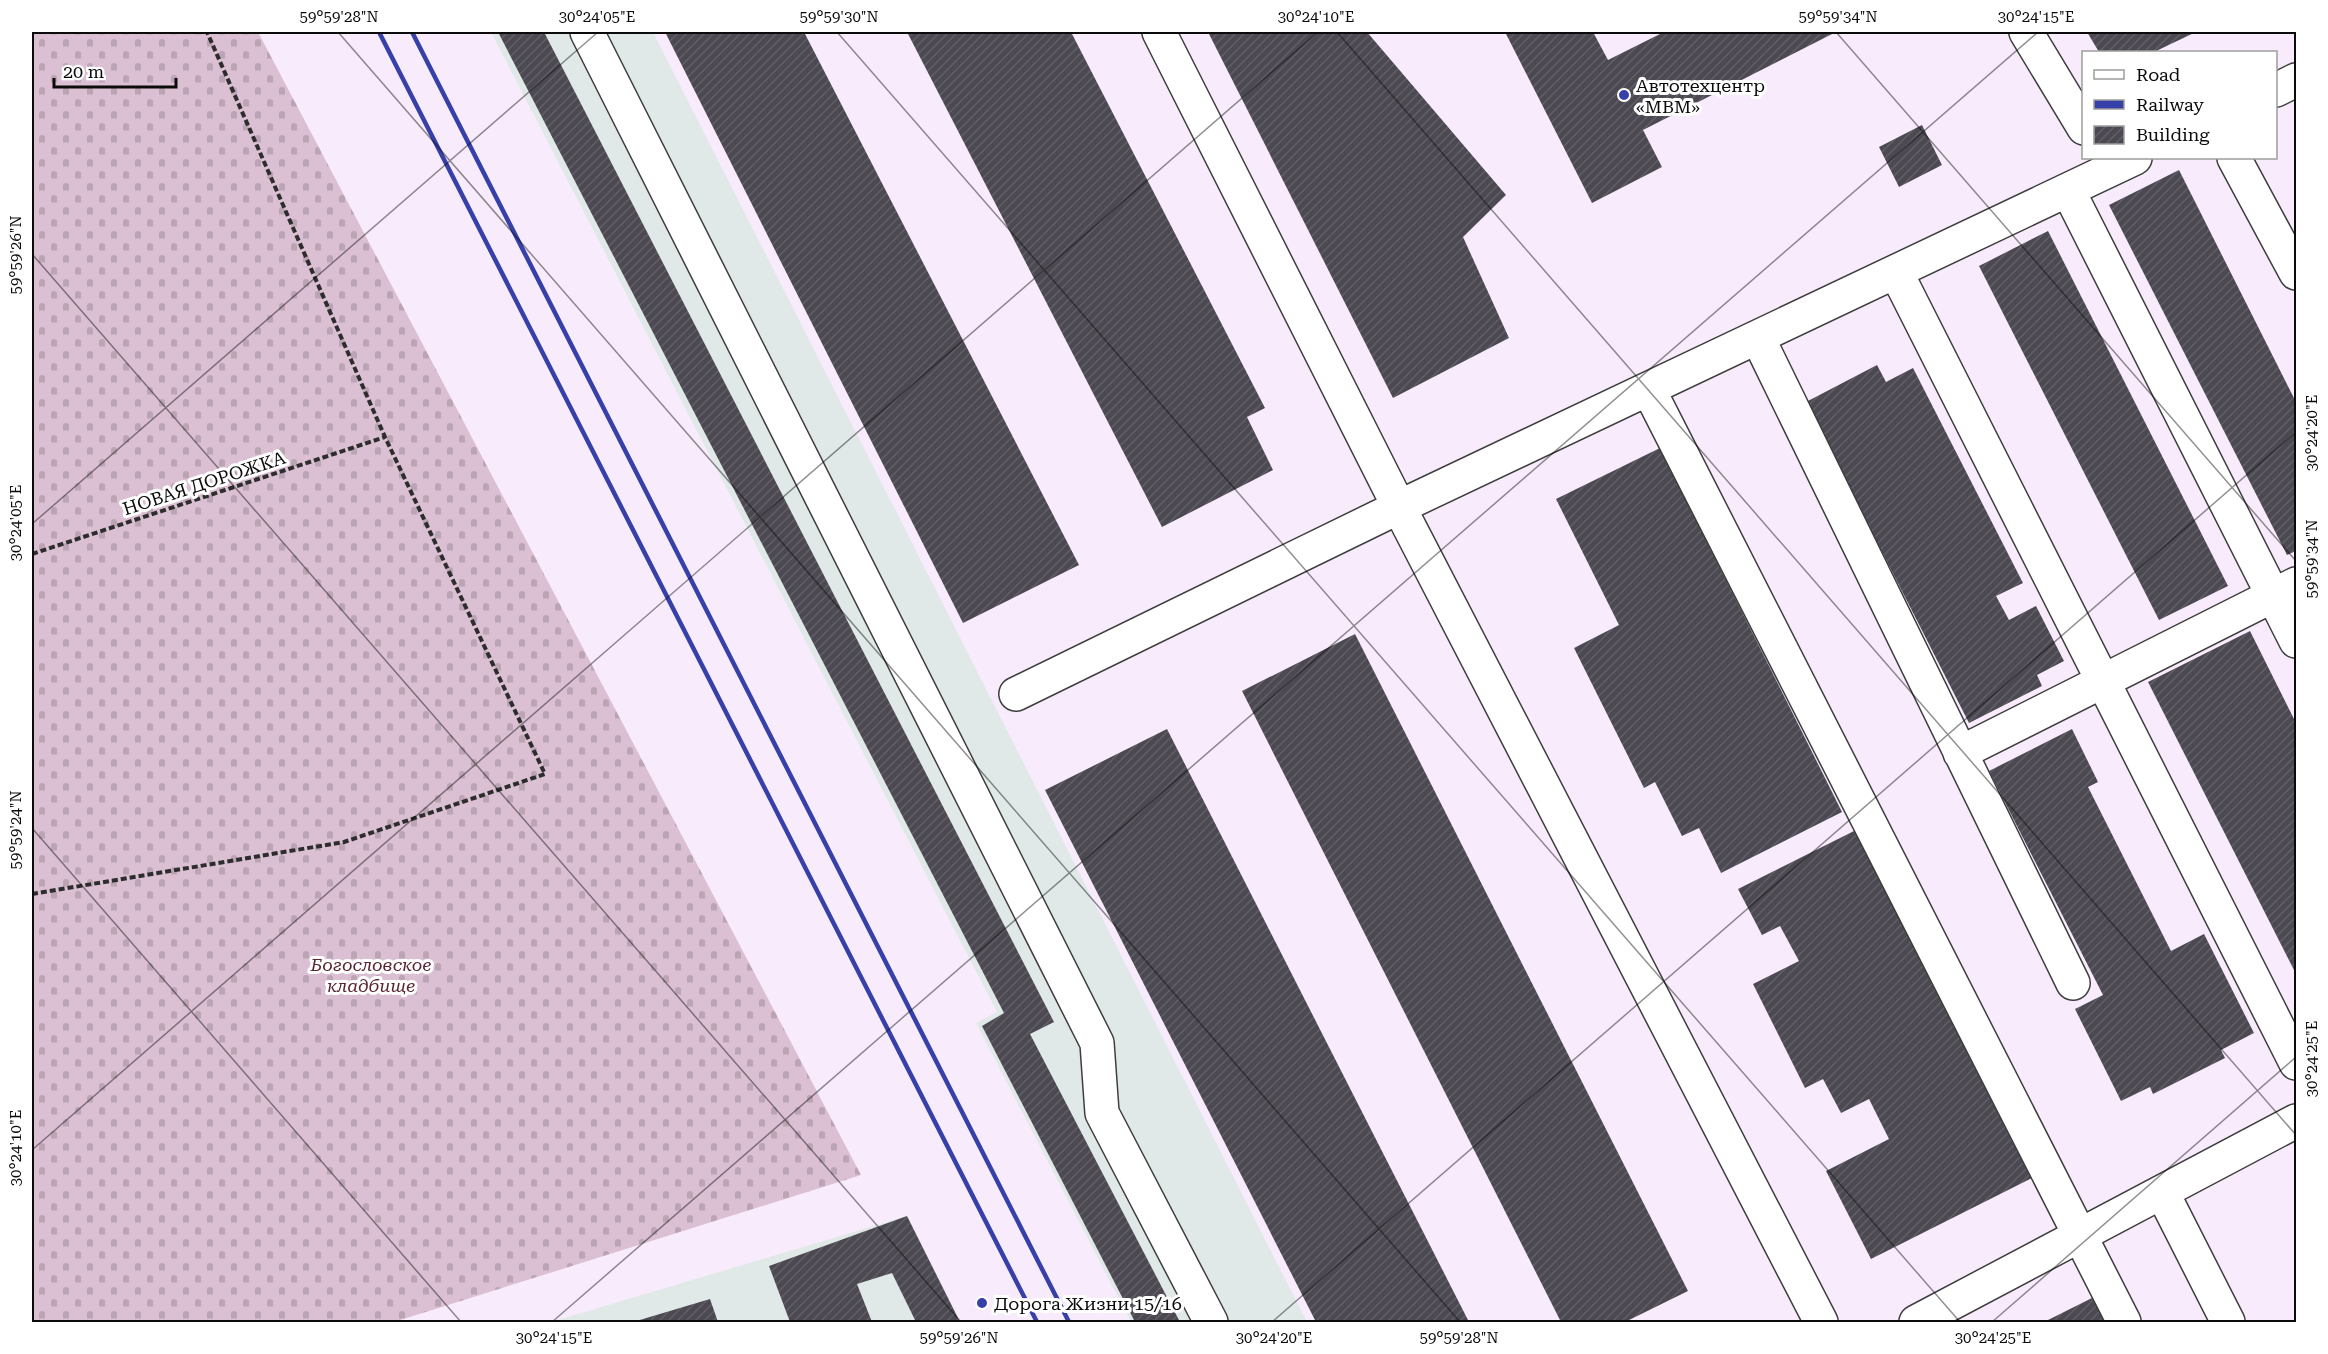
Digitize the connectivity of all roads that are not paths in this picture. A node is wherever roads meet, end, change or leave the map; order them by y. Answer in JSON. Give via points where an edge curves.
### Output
{"nodes":[{"id":1,"x":587,"y":32,"type":"edge"},
{"id":2,"x":1159,"y":32,"type":"edge"},
{"id":3,"x":2026,"y":32,"type":"edge"},
{"id":4,"x":2296,"y":80,"type":"edge"},
{"id":5,"x":2277,"y":90,"type":"edge"},
{"id":6,"x":2082,"y":126,"type":"edge"},
{"id":7,"x":2235,"y":159,"type":"edge"},
{"id":8,"x":2115,"y":162,"type":"edge"},
{"id":9,"x":2068,"y":190,"type":"junction"},
{"id":10,"x":1896,"y":272,"type":"junction"},
{"id":11,"x":2296,"y":273,"type":"edge"},
{"id":12,"x":1758,"y":338,"type":"junction"},
{"id":13,"x":1649,"y":390,"type":"junction"},
{"id":14,"x":1399,"y":507,"type":"junction"},
{"id":15,"x":2285,"y":590,"type":"edge"},
{"id":16,"x":2296,"y":641,"type":"edge"},
{"id":17,"x":2103,"y":681,"type":"junction"},
{"id":18,"x":1016,"y":694,"type":"dead end"},
{"id":19,"x":1960,"y":753,"type":"junction"},
{"id":20,"x":2073,"y":983,"type":"dead end"},
{"id":21,"x":2296,"y":1063,"type":"edge"},
{"id":22,"x":2296,"y":1120,"type":"edge"},
{"id":23,"x":2162,"y":1192,"type":"junction"},
{"id":24,"x":2079,"y":1235,"type":"junction"},
{"id":25,"x":1211,"y":1323,"type":"edge"},
{"id":26,"x":1821,"y":1323,"type":"edge"},
{"id":27,"x":1916,"y":1323,"type":"edge"},
{"id":28,"x":2124,"y":1323,"type":"edge"},
{"id":29,"x":2228,"y":1323,"type":"edge"}],
"edges":[{"from":1,"to":25,"type":"lane","via":[[1098,1043],[1102,1113]]},
{"from":2,"to":14,"type":"lane"},
{"from":3,"to":6,"type":"lane"},
{"from":4,"to":5,"type":"lane"},
{"from":7,"to":11,"type":"lane"},
{"from":8,"to":9,"type":"lane"},
{"from":9,"to":10,"type":"lane"},
{"from":9,"to":15,"type":"lane"},
{"from":10,"to":12,"type":"lane"},
{"from":10,"to":17,"type":"lane"},
{"from":12,"to":13,"type":"lane"},
{"from":12,"to":19,"type":"lane"},
{"from":13,"to":14,"type":"lane"},
{"from":13,"to":24,"type":"lane"},
{"from":14,"to":18,"type":"lane"},
{"from":14,"to":26,"type":"lane"},
{"from":15,"to":16,"type":"lane"},
{"from":15,"to":17,"type":"lane"},
{"from":17,"to":19,"type":"lane"},
{"from":17,"to":21,"type":"lane"},
{"from":19,"to":20,"type":"lane"},
{"from":22,"to":23,"type":"lane"},
{"from":23,"to":24,"type":"lane"},
{"from":23,"to":29,"type":"lane"},
{"from":24,"to":27,"type":"lane"},
{"from":24,"to":28,"type":"lane"}]}
